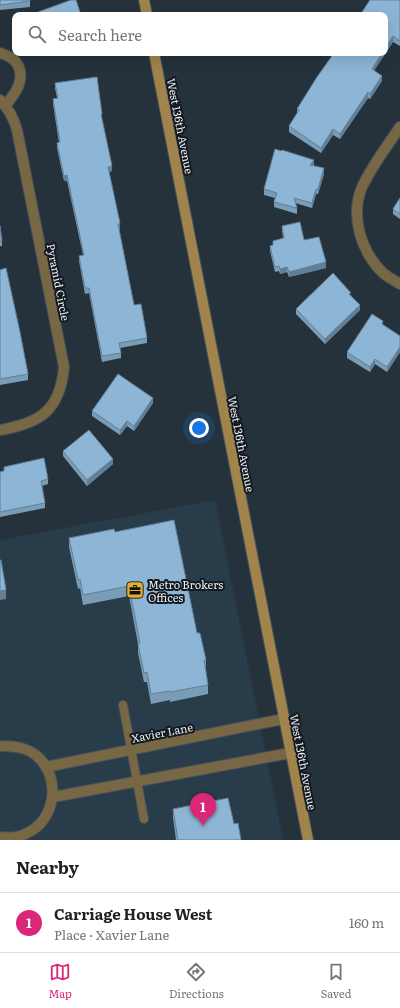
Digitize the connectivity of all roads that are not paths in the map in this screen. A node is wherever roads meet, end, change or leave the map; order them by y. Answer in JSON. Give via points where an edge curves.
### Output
{"nodes":[{"id":1,"x":144,"y":0,"type":"edge"},
{"id":2,"x":146,"y":12,"type":"edge"},
{"id":3,"x":0,"y":53,"type":"edge"},
{"id":4,"x":155,"y":56,"type":"edge"},
{"id":5,"x":3,"y":103,"type":"edge"},
{"id":6,"x":400,"y":127,"type":"edge"},
{"id":7,"x":400,"y":284,"type":"edge"},
{"id":8,"x":0,"y":430,"type":"edge"},
{"id":9,"x":123,"y":705,"type":"dead end"},
{"id":10,"x":283,"y":719,"type":"junction"},
{"id":11,"x":0,"y":746,"type":"edge"},
{"id":12,"x":131,"y":750,"type":"junction"},
{"id":13,"x":290,"y":753,"type":"junction"},
{"id":14,"x":46,"y":767,"type":"junction"},
{"id":15,"x":137,"y":781,"type":"junction"},
{"id":16,"x":53,"y":797,"type":"junction"},
{"id":17,"x":144,"y":819,"type":"dead end"},
{"id":18,"x":0,"y":837,"type":"edge"},
{"id":19,"x":308,"y":840,"type":"edge"}],
"edges":[{"from":1,"to":2,"type":"main road"},
{"from":3,"to":5,"type":"street","name":"Pyramid Circle","via":[[14,59],[20,72],[19,84],[14,94]]},
{"from":4,"to":10,"type":"main road","name":"West 136th Avenue"},
{"from":5,"to":8,"type":"street","name":"Pyramid Circle","via":[[17,130],[64,367],[62,384],[56,399],[45,412],[33,422]]},
{"from":6,"to":7,"type":"street","via":[[370,172],[362,188],[358,207],[362,243],[383,273]]},
{"from":9,"to":12,"type":"lane"},
{"from":10,"to":12,"type":"street","name":"Xavier Lane"},
{"from":10,"to":13,"type":"main road","name":"West 136th Avenue"},
{"from":11,"to":14,"type":"street","via":[[26,749]]},
{"from":12,"to":14,"type":"street","name":"Xavier Lane"},
{"from":12,"to":15,"type":"lane"},
{"from":13,"to":15,"type":"street"},
{"from":13,"to":19,"type":"main road","name":"West 136th Avenue"},
{"from":14,"to":16,"type":"street","via":[[52,782]]},
{"from":15,"to":16,"type":"street"},
{"from":15,"to":17,"type":"lane"},
{"from":16,"to":18,"type":"street","via":[[49,812],[40,824],[28,833],[13,838]]}]}
